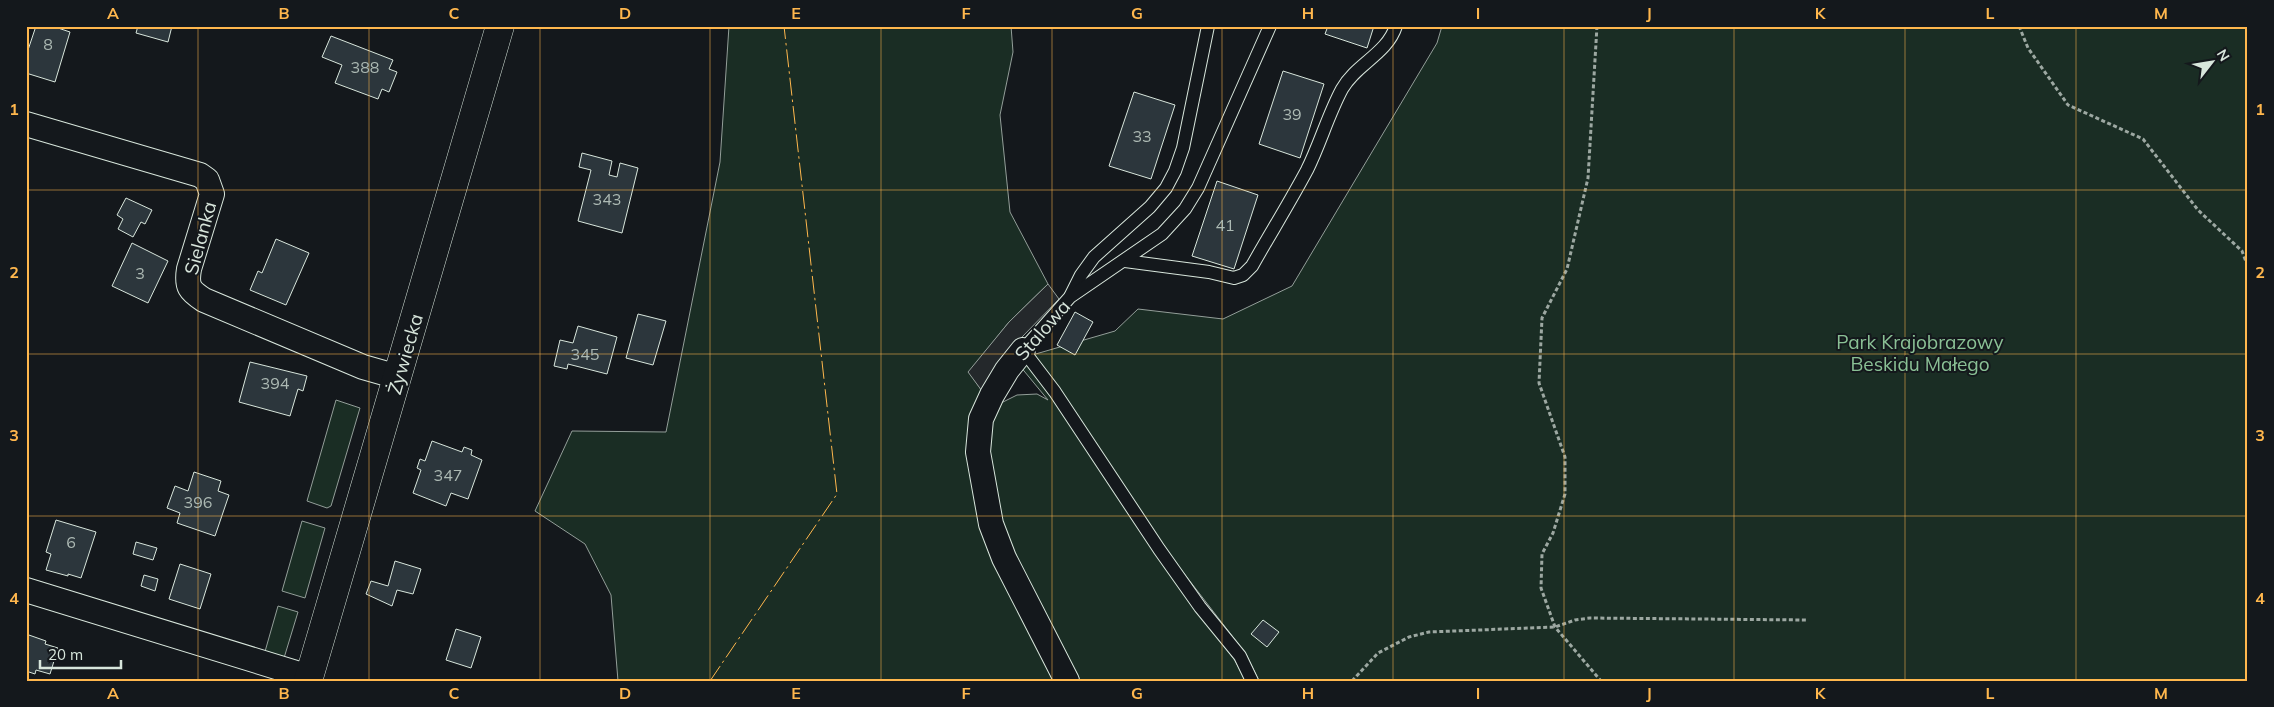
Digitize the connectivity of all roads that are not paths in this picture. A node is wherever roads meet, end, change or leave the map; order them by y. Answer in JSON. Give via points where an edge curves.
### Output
{"nodes":[{"id":1,"x":500,"y":26,"type":"edge"},
{"id":2,"x":1208,"y":26,"type":"edge"},
{"id":3,"x":1270,"y":26,"type":"edge"},
{"id":4,"x":1396,"y":26,"type":"edge"},
{"id":5,"x":26,"y":124,"type":"edge"},
{"id":6,"x":1125,"y":261,"type":"junction"},
{"id":7,"x":1070,"y":297,"type":"junction"},
{"id":8,"x":1023,"y":350,"type":"junction"},
{"id":9,"x":398,"y":376,"type":"junction"},
{"id":10,"x":26,"y":590,"type":"edge"},
{"id":11,"x":309,"y":679,"type":"edge"},
{"id":12,"x":1067,"y":681,"type":"edge"},
{"id":13,"x":1252,"y":681,"type":"edge"}],
"edges":[{"from":1,"to":9,"type":"main road","name":"Żywiecka"},
{"from":2,"to":7,"type":"lane","via":[[1183,148],[1175,171],[1150,207],[1094,257]]},
{"from":3,"to":6,"type":"lane","name":"Stalowa","via":[[1198,188],[1185,209],[1162,234]]},
{"from":4,"to":6,"type":"lane","via":[[1382,49],[1352,75],[1342,89],[1307,168],[1252,266],[1243,275],[1234,278]]},
{"from":5,"to":9,"type":"street","name":"Sielanka","via":[[200,175],[207,180],[212,194],[188,275],[187,282],[192,292],[204,300],[363,366]]},
{"from":6,"to":7,"type":"lane","name":"Stalowa"},
{"from":7,"to":8,"type":"lane","name":"Stalowa"},
{"from":8,"to":12,"type":"street","name":"Stalowa","via":[[992,394],[981,419],[978,452],[991,524],[1004,558]]},
{"from":8,"to":13,"type":"lane","via":[[1055,392],[1200,607],[1240,656]]},
{"from":9,"to":11,"type":"main road","name":"Żywiecka"},
{"from":10,"to":11,"type":"street"}]}
